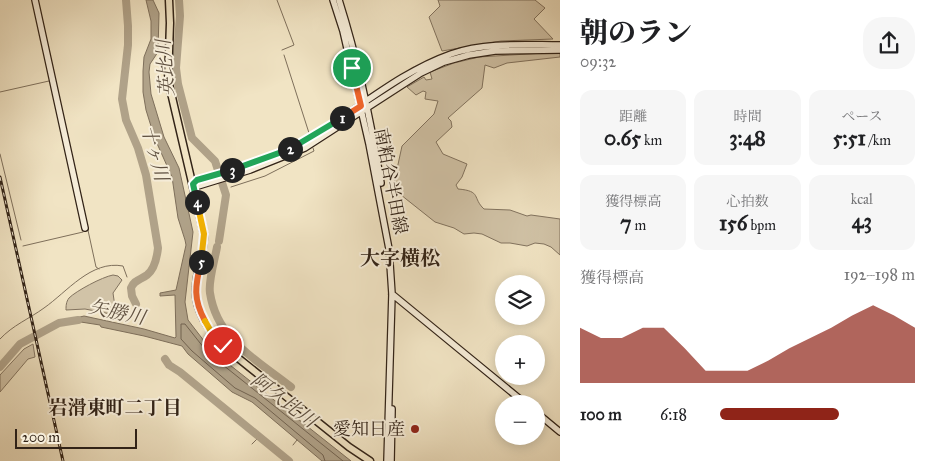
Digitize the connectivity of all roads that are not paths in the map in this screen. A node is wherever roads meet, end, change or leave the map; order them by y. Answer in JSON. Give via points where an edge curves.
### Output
{"nodes":[{"id":1,"x":35,"y":0,"type":"edge"},
{"id":2,"x":168,"y":0,"type":"edge"},
{"id":3,"x":334,"y":0,"type":"edge"},
{"id":4,"x":339,"y":0,"type":"edge"},
{"id":5,"x":560,"y":44,"type":"edge"},
{"id":6,"x":560,"y":50,"type":"edge"},
{"id":7,"x":364,"y":107,"type":"junction"},
{"id":8,"x":193,"y":184,"type":"junction"},
{"id":9,"x":85,"y":228,"type":"dead end"},
{"id":10,"x":393,"y":295,"type":"junction"},
{"id":11,"x":515,"y":395,"type":"edge"},
{"id":12,"x":545,"y":420,"type":"edge"},
{"id":13,"x":560,"y":432,"type":"edge"},
{"id":14,"x":370,"y":461,"type":"edge"},
{"id":15,"x":387,"y":461,"type":"edge"},
{"id":16,"x":391,"y":461,"type":"edge"}],
"edges":[{"from":1,"to":9,"type":"street"},
{"from":2,"to":8,"type":"main road","via":[[168,80]]},
{"from":3,"to":7,"type":"street","name":"南粕谷半田線"},
{"from":4,"to":7,"type":"street","name":"南粕谷半田線"},
{"from":5,"to":7,"type":"street","via":[[488,46],[452,54],[411,72]]},
{"from":6,"to":7,"type":"street","via":[[495,51],[456,58],[421,73]]},
{"from":7,"to":8,"type":"street","via":[[305,148],[250,170],[198,186]]},
{"from":7,"to":10,"type":"street","name":"南粕谷半田線","via":[[387,232]]},
{"from":8,"to":14,"type":"main road","via":[[204,234],[196,298],[206,324],[241,362]]},
{"from":10,"to":11,"type":"street"},
{"from":10,"to":15,"type":"street","name":"南粕谷半田線"},
{"from":10,"to":16,"type":"street","name":"南粕谷半田線"},
{"from":12,"to":13,"type":"street"}]}
